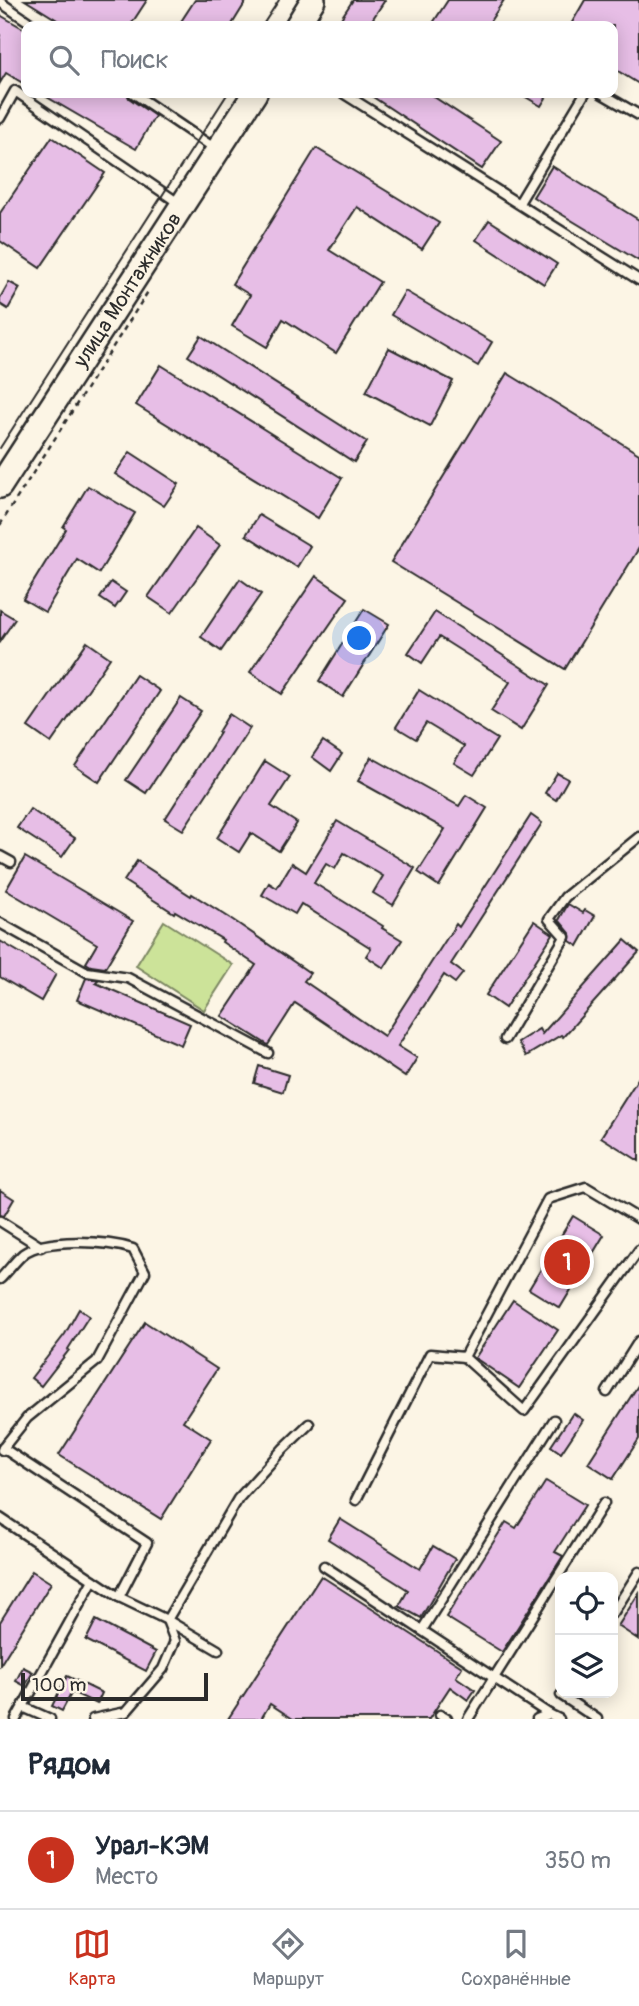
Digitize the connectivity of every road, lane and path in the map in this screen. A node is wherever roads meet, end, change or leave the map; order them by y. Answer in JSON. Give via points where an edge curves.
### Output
{"nodes":[{"id":1,"x":313,"y":0,"type":"edge"},
{"id":2,"x":0,"y":2,"type":"edge"},
{"id":3,"x":28,"y":21,"type":"edge"},
{"id":4,"x":300,"y":21,"type":"edge"},
{"id":5,"x":21,"y":95,"type":"edge"},
{"id":6,"x":25,"y":98,"type":"edge"},
{"id":7,"x":140,"y":98,"type":"edge"},
{"id":8,"x":252,"y":98,"type":"edge"},
{"id":9,"x":351,"y":98,"type":"edge"},
{"id":10,"x":582,"y":98,"type":"edge"},
{"id":11,"x":609,"y":98,"type":"edge"},
{"id":12,"x":639,"y":116,"type":"edge"},
{"id":13,"x":0,"y":118,"type":"edge"},
{"id":14,"x":218,"y":150,"type":"junction"},
{"id":15,"x":519,"y":203,"type":"junction"},
{"id":16,"x":182,"y":205,"type":"junction"},
{"id":17,"x":639,"y":280,"type":"edge"},
{"id":18,"x":149,"y":291,"type":"dead end"},
{"id":19,"x":1,"y":484,"type":"edge"},
{"id":20,"x":0,"y":525,"type":"edge"},
{"id":21,"x":639,"y":837,"type":"edge"},
{"id":22,"x":0,"y":856,"type":"edge"},
{"id":23,"x":11,"y":862,"type":"dead end"},
{"id":24,"x":0,"y":923,"type":"edge"},
{"id":25,"x":505,"y":1039,"type":"dead end"},
{"id":26,"x":268,"y":1053,"type":"dead end"},
{"id":27,"x":639,"y":1219,"type":"edge"},
{"id":28,"x":0,"y":1221,"type":"edge"},
{"id":29,"x":41,"y":1247,"type":"junction"},
{"id":30,"x":639,"y":1250,"type":"edge"},
{"id":31,"x":0,"y":1279,"type":"edge"},
{"id":32,"x":639,"y":1340,"type":"edge"},
{"id":33,"x":464,"y":1357,"type":"junction"},
{"id":34,"x":607,"y":1392,"type":"dead end"},
{"id":35,"x":554,"y":1420,"type":"dead end"},
{"id":36,"x":309,"y":1424,"type":"dead end"},
{"id":37,"x":2,"y":1450,"type":"edge"},
{"id":38,"x":356,"y":1500,"type":"dead end"},
{"id":39,"x":604,"y":1503,"type":"dead end"},
{"id":40,"x":0,"y":1518,"type":"edge"},
{"id":41,"x":324,"y":1566,"type":"dead end"},
{"id":42,"x":639,"y":1572,"type":"edge"},
{"id":43,"x":93,"y":1580,"type":"junction"},
{"id":44,"x":119,"y":1597,"type":"junction"},
{"id":45,"x":618,"y":1605,"type":"edge"},
{"id":46,"x":167,"y":1620,"type":"junction"},
{"id":47,"x":422,"y":1630,"type":"junction"},
{"id":48,"x":218,"y":1650,"type":"dead end"},
{"id":49,"x":495,"y":1678,"type":"junction"},
{"id":50,"x":566,"y":1698,"type":"edge"},
{"id":51,"x":23,"y":1707,"type":"junction"},
{"id":52,"x":549,"y":1714,"type":"junction"},
{"id":53,"x":16,"y":1719,"type":"edge"},
{"id":54,"x":51,"y":1719,"type":"edge"},
{"id":55,"x":93,"y":1719,"type":"edge"},
{"id":56,"x":468,"y":1719,"type":"edge"},
{"id":57,"x":537,"y":1719,"type":"edge"},
{"id":58,"x":559,"y":1719,"type":"edge"},
{"id":59,"x":597,"y":1719,"type":"edge"}],
"edges":[{"from":1,"to":4,"type":"main road"},
{"from":2,"to":3,"type":"lane"},
{"from":5,"to":13,"type":"lane","via":[[15,91]]},
{"from":6,"to":16,"type":"lane"},
{"from":7,"to":14,"type":"lane"},
{"from":8,"to":14,"type":"main road","name":"улица Монтажников"},
{"from":9,"to":15,"type":"lane"},
{"from":10,"to":15,"type":"lane"},
{"from":11,"to":12,"type":"lane"},
{"from":14,"to":16,"type":"main road","name":"улица Монтажников"},
{"from":15,"to":17,"type":"lane"},
{"from":16,"to":19,"type":"main road","name":"улица Монтажников"},
{"from":18,"to":20,"type":"path"},
{"from":21,"to":25,"type":"lane","via":[[565,897],[548,919],[565,937]]},
{"from":22,"to":23,"type":"lane"},
{"from":24,"to":26,"type":"lane","via":[[87,972],[128,978]]},
{"from":27,"to":33,"type":"lane","via":[[586,1187],[548,1199]]},
{"from":28,"to":29,"type":"lane"},
{"from":29,"to":31,"type":"lane","via":[[25,1253]]},
{"from":29,"to":37,"type":"lane","via":[[52,1243],[116,1244],[133,1249],[145,1272],[97,1361],[27,1418]]},
{"from":30,"to":33,"type":"lane","via":[[524,1411]]},
{"from":32,"to":34,"type":"lane"},
{"from":33,"to":38,"type":"lane","via":[[430,1354]]},
{"from":35,"to":47,"type":"lane"},
{"from":36,"to":46,"type":"lane","via":[[238,1499]]},
{"from":37,"to":44,"type":"lane","via":[[147,1543]]},
{"from":39,"to":49,"type":"lane"},
{"from":40,"to":43,"type":"lane"},
{"from":41,"to":47,"type":"lane"},
{"from":42,"to":45,"type":"lane"},
{"from":43,"to":44,"type":"lane"},
{"from":43,"to":51,"type":"lane"},
{"from":44,"to":46,"type":"lane"},
{"from":46,"to":48,"type":"lane"},
{"from":46,"to":55,"type":"lane","via":[[175,1641],[163,1669],[126,1712]]},
{"from":47,"to":49,"type":"lane"},
{"from":49,"to":52,"type":"lane"},
{"from":49,"to":56,"type":"lane"},
{"from":50,"to":59,"type":"lane"},
{"from":51,"to":53,"type":"lane"},
{"from":51,"to":54,"type":"lane"},
{"from":52,"to":57,"type":"lane"},
{"from":52,"to":58,"type":"lane"}]}
